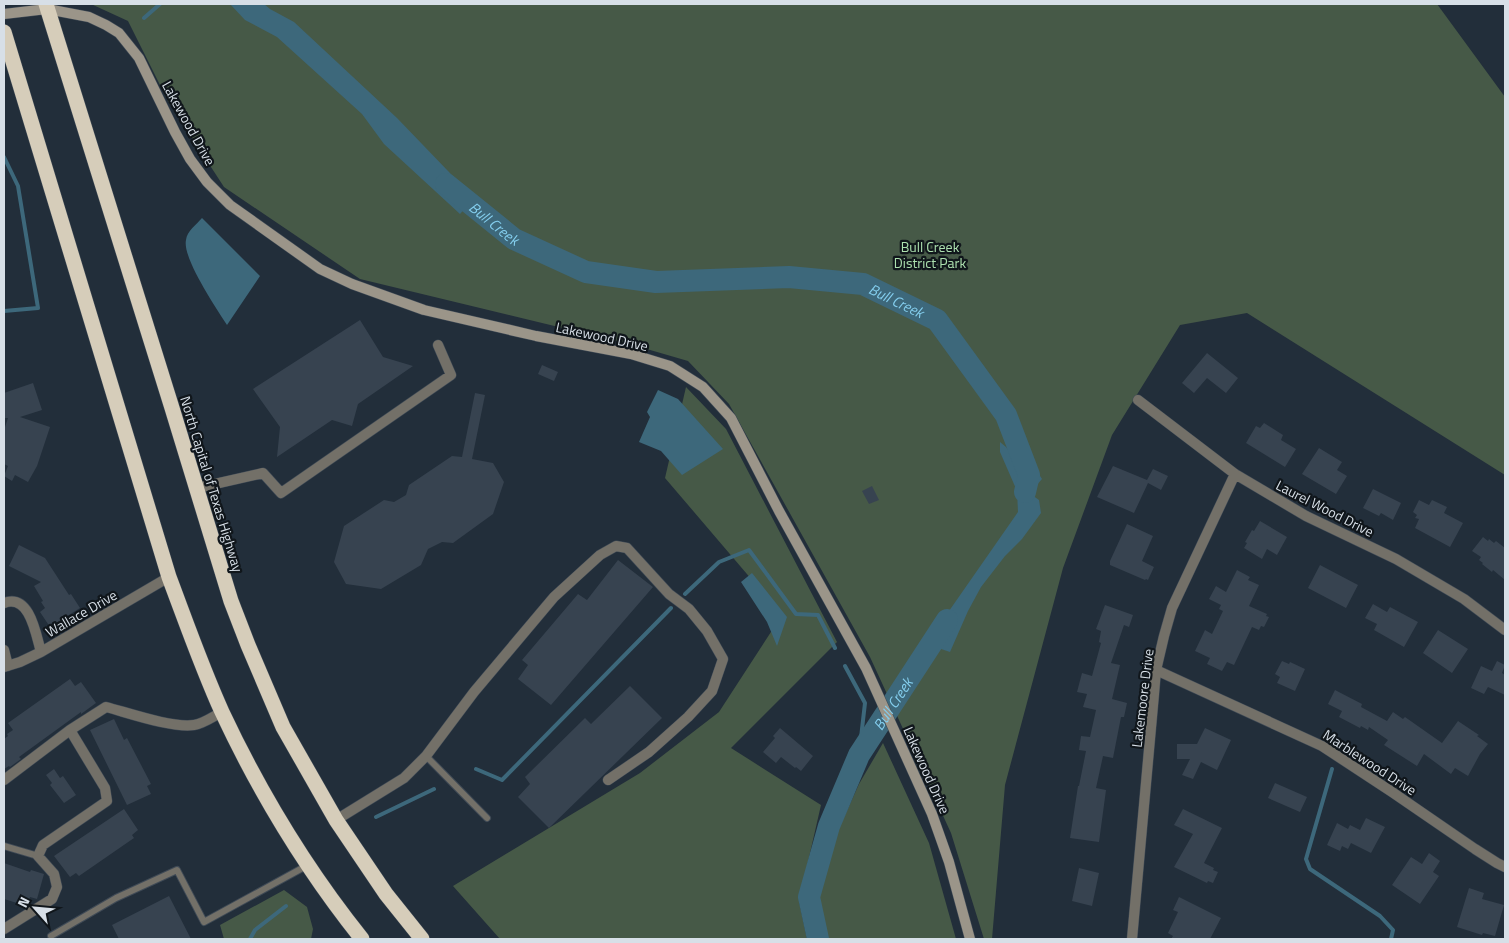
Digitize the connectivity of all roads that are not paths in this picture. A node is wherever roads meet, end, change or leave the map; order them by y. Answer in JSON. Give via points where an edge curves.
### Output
{"nodes":[{"id":1,"x":46,"y":6,"type":"edge"},
{"id":2,"x":4,"y":14,"type":"edge"},
{"id":3,"x":4,"y":32,"type":"edge"},
{"id":4,"x":438,"y":345,"type":"dead end"},
{"id":5,"x":1138,"y":400,"type":"dead end"},
{"id":6,"x":1235,"y":474,"type":"junction"},
{"id":7,"x":197,"y":488,"type":"junction"},
{"id":8,"x":170,"y":577,"type":"junction"},
{"id":9,"x":4,"y":603,"type":"edge"},
{"id":10,"x":1505,"y":630,"type":"edge"},
{"id":11,"x":4,"y":650,"type":"edge"},
{"id":12,"x":41,"y":652,"type":"junction"},
{"id":13,"x":6,"y":666,"type":"edge"},
{"id":14,"x":1156,"y":670,"type":"junction"},
{"id":15,"x":222,"y":712,"type":"junction"},
{"id":16,"x":70,"y":730,"type":"junction"},
{"id":17,"x":426,"y":756,"type":"junction"},
{"id":18,"x":4,"y":780,"type":"edge"},
{"id":19,"x":608,"y":780,"type":"dead end"},
{"id":20,"x":487,"y":818,"type":"dead end"},
{"id":21,"x":336,"y":820,"type":"junction"},
{"id":22,"x":4,"y":846,"type":"edge"},
{"id":23,"x":38,"y":856,"type":"junction"},
{"id":24,"x":308,"y":865,"type":"junction"},
{"id":25,"x":1505,"y":867,"type":"edge"},
{"id":26,"x":4,"y":929,"type":"edge"},
{"id":27,"x":51,"y":936,"type":"dead end"},
{"id":28,"x":362,"y":939,"type":"edge"},
{"id":29,"x":422,"y":939,"type":"edge"},
{"id":30,"x":970,"y":939,"type":"edge"},
{"id":31,"x":1132,"y":939,"type":"edge"}],
"edges":[{"from":1,"to":2,"type":"street","name":"Lakewood Drive"},
{"from":1,"to":7,"type":"highway","name":"North Capital of Texas Highway"},
{"from":1,"to":30,"type":"street","name":"Lakewood Drive","via":[[106,24],[118,33],[139,58],[175,132],[207,182],[230,204],[320,269],[424,310],[662,363],[703,387],[730,418],[866,668],[932,814]]},
{"from":3,"to":8,"type":"highway"},
{"from":4,"to":7,"type":"street","via":[[451,375],[281,493],[263,473]]},
{"from":5,"to":6,"type":"street","name":"Laurel Wood Drive"},
{"from":6,"to":10,"type":"street","name":"Laurel Wood Drive","via":[[1306,516],[1396,559],[1464,599]]},
{"from":6,"to":14,"type":"street","name":"Lakemoore Drive","via":[[1172,608]]},
{"from":7,"to":21,"type":"highway","name":"North Capital of Texas Highway","via":[[231,601],[248,645],[283,727]]},
{"from":8,"to":12,"type":"street","name":"Wallace Drive"},
{"from":8,"to":15,"type":"highway"},
{"from":9,"to":12,"type":"street","via":[[16,602],[28,611]]},
{"from":11,"to":13,"type":"street"},
{"from":12,"to":13,"type":"street","name":"Wallace Drive"},
{"from":14,"to":25,"type":"street","name":"Marblewood Drive","via":[[1322,746]]},
{"from":14,"to":31,"type":"street","name":"Lakemoore Drive"},
{"from":15,"to":16,"type":"street","via":[[195,726],[154,720],[106,707]]},
{"from":15,"to":24,"type":"highway","via":[[272,809]]},
{"from":16,"to":18,"type":"street"},
{"from":16,"to":23,"type":"street","via":[[105,788],[107,801],[43,846]]},
{"from":17,"to":19,"type":"street","via":[[474,692],[554,597],[600,555],[616,546],[628,548],[669,594],[689,609],[707,631],[723,660],[712,691],[688,718],[649,752]]},
{"from":17,"to":20,"type":"lane"},
{"from":17,"to":21,"type":"street","via":[[404,778]]},
{"from":21,"to":29,"type":"highway","name":"North Capital of Texas Highway","via":[[386,894]]},
{"from":22,"to":23,"type":"lane"},
{"from":23,"to":26,"type":"street","via":[[54,874],[57,886],[52,899]]},
{"from":24,"to":27,"type":"lane","via":[[204,922],[177,870],[116,898]]},
{"from":24,"to":28,"type":"highway"}]}
